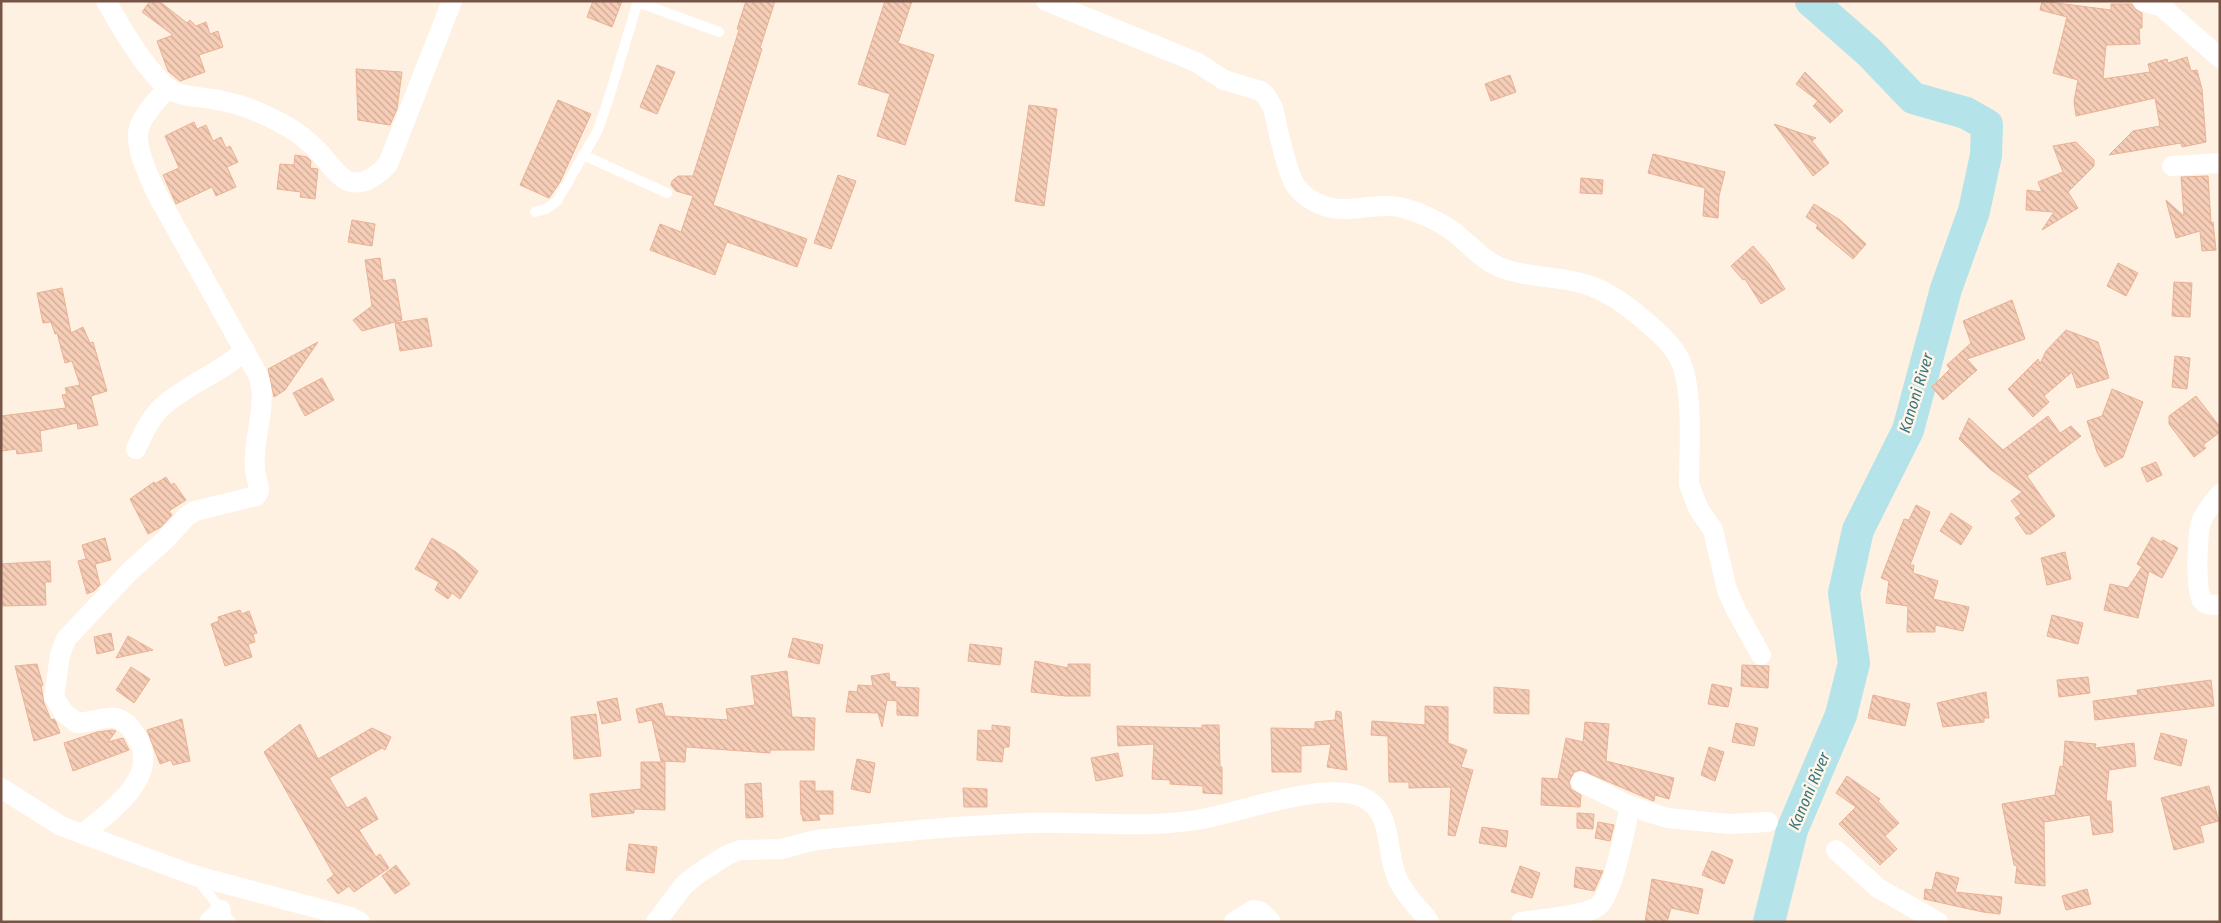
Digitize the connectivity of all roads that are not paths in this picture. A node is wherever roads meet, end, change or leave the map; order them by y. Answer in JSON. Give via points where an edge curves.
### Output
{"nodes":[{"id":1,"x":106,"y":1,"type":"edge"},
{"id":2,"x":452,"y":1,"type":"edge"},
{"id":3,"x":638,"y":1,"type":"edge"},
{"id":4,"x":1046,"y":1,"type":"edge"},
{"id":5,"x":2143,"y":1,"type":"edge"},
{"id":6,"x":719,"y":32,"type":"dead end"},
{"id":7,"x":2220,"y":58,"type":"edge"},
{"id":8,"x":168,"y":88,"type":"junction"},
{"id":9,"x":583,"y":155,"type":"junction"},
{"id":10,"x":2220,"y":163,"type":"edge"},
{"id":11,"x":2172,"y":166,"type":"dead end"},
{"id":12,"x":667,"y":193,"type":"dead end"},
{"id":13,"x":534,"y":212,"type":"dead end"},
{"id":14,"x":245,"y":350,"type":"junction"},
{"id":15,"x":136,"y":449,"type":"dead end"},
{"id":16,"x":2220,"y":494,"type":"edge"},
{"id":17,"x":2220,"y":605,"type":"edge"},
{"id":18,"x":1761,"y":655,"type":"dead end"},
{"id":19,"x":1581,"y":782,"type":"dead end"},
{"id":20,"x":1,"y":788,"type":"edge"},
{"id":21,"x":1630,"y":806,"type":"junction"},
{"id":22,"x":1768,"y":822,"type":"dead end"},
{"id":23,"x":83,"y":834,"type":"junction"},
{"id":24,"x":1836,"y":850,"type":"dead end"},
{"id":25,"x":193,"y":875,"type":"junction"},
{"id":26,"x":220,"y":918,"type":"edge"},
{"id":27,"x":1424,"y":921,"type":"edge"},
{"id":28,"x":360,"y":922,"type":"edge"},
{"id":29,"x":656,"y":922,"type":"edge"},
{"id":30,"x":1234,"y":922,"type":"edge"},
{"id":31,"x":1271,"y":922,"type":"edge"},
{"id":32,"x":1521,"y":922,"type":"edge"},
{"id":33,"x":1938,"y":922,"type":"edge"}],
"edges":[{"from":1,"to":8,"type":"street","via":[[127,36]]},
{"from":2,"to":8,"type":"street","via":[[388,164],[376,177],[362,182],[349,181],[341,176],[315,147],[268,116],[239,105],[182,95]]},
{"from":3,"to":6,"type":"lane"},
{"from":3,"to":9,"type":"lane","via":[[608,104]]},
{"from":4,"to":18,"type":"street","via":[[1188,59],[1224,80],[1261,91],[1273,108],[1293,181],[1301,192],[1323,206],[1344,209],[1379,206],[1425,214],[1498,267],[1592,286],[1619,301],[1661,334],[1680,360],[1686,377],[1692,497],[1713,530],[1727,590]]},
{"from":5,"to":7,"type":"street","via":[[2162,7]]},
{"from":8,"to":14,"type":"street","via":[[139,128],[141,152],[149,178],[166,211]]},
{"from":9,"to":12,"type":"lane"},
{"from":9,"to":13,"type":"lane","via":[[557,201]]},
{"from":10,"to":11,"type":"street"},
{"from":14,"to":15,"type":"street","via":[[162,407],[147,426]]},
{"from":14,"to":23,"type":"street","via":[[258,375],[263,394],[254,468],[260,491],[256,496],[195,511],[187,516],[75,627],[60,655],[54,697],[64,713],[77,723],[115,718],[131,727],[143,748],[143,767],[132,789]]},
{"from":16,"to":17,"type":"street","via":[[2206,513],[2199,530],[2198,583],[2203,602]]},
{"from":19,"to":21,"type":"street"},
{"from":20,"to":23,"type":"street","via":[[61,826]]},
{"from":21,"to":22,"type":"street","via":[[1667,818],[1730,824]]},
{"from":21,"to":32,"type":"street","via":[[1612,882],[1602,902],[1580,912]]},
{"from":23,"to":25,"type":"street"},
{"from":24,"to":33,"type":"street","via":[[1878,888]]},
{"from":25,"to":26,"type":"lane"},
{"from":25,"to":28,"type":"street"},
{"from":27,"to":29,"type":"street","via":[[1399,882],[1389,853],[1388,832],[1378,809],[1349,793],[1294,798],[1172,823],[1031,823],[943,828],[816,840],[768,850],[740,850],[727,855],[684,885]]},
{"from":30,"to":31,"type":"street","via":[[1253,910],[1261,912]]}]}
